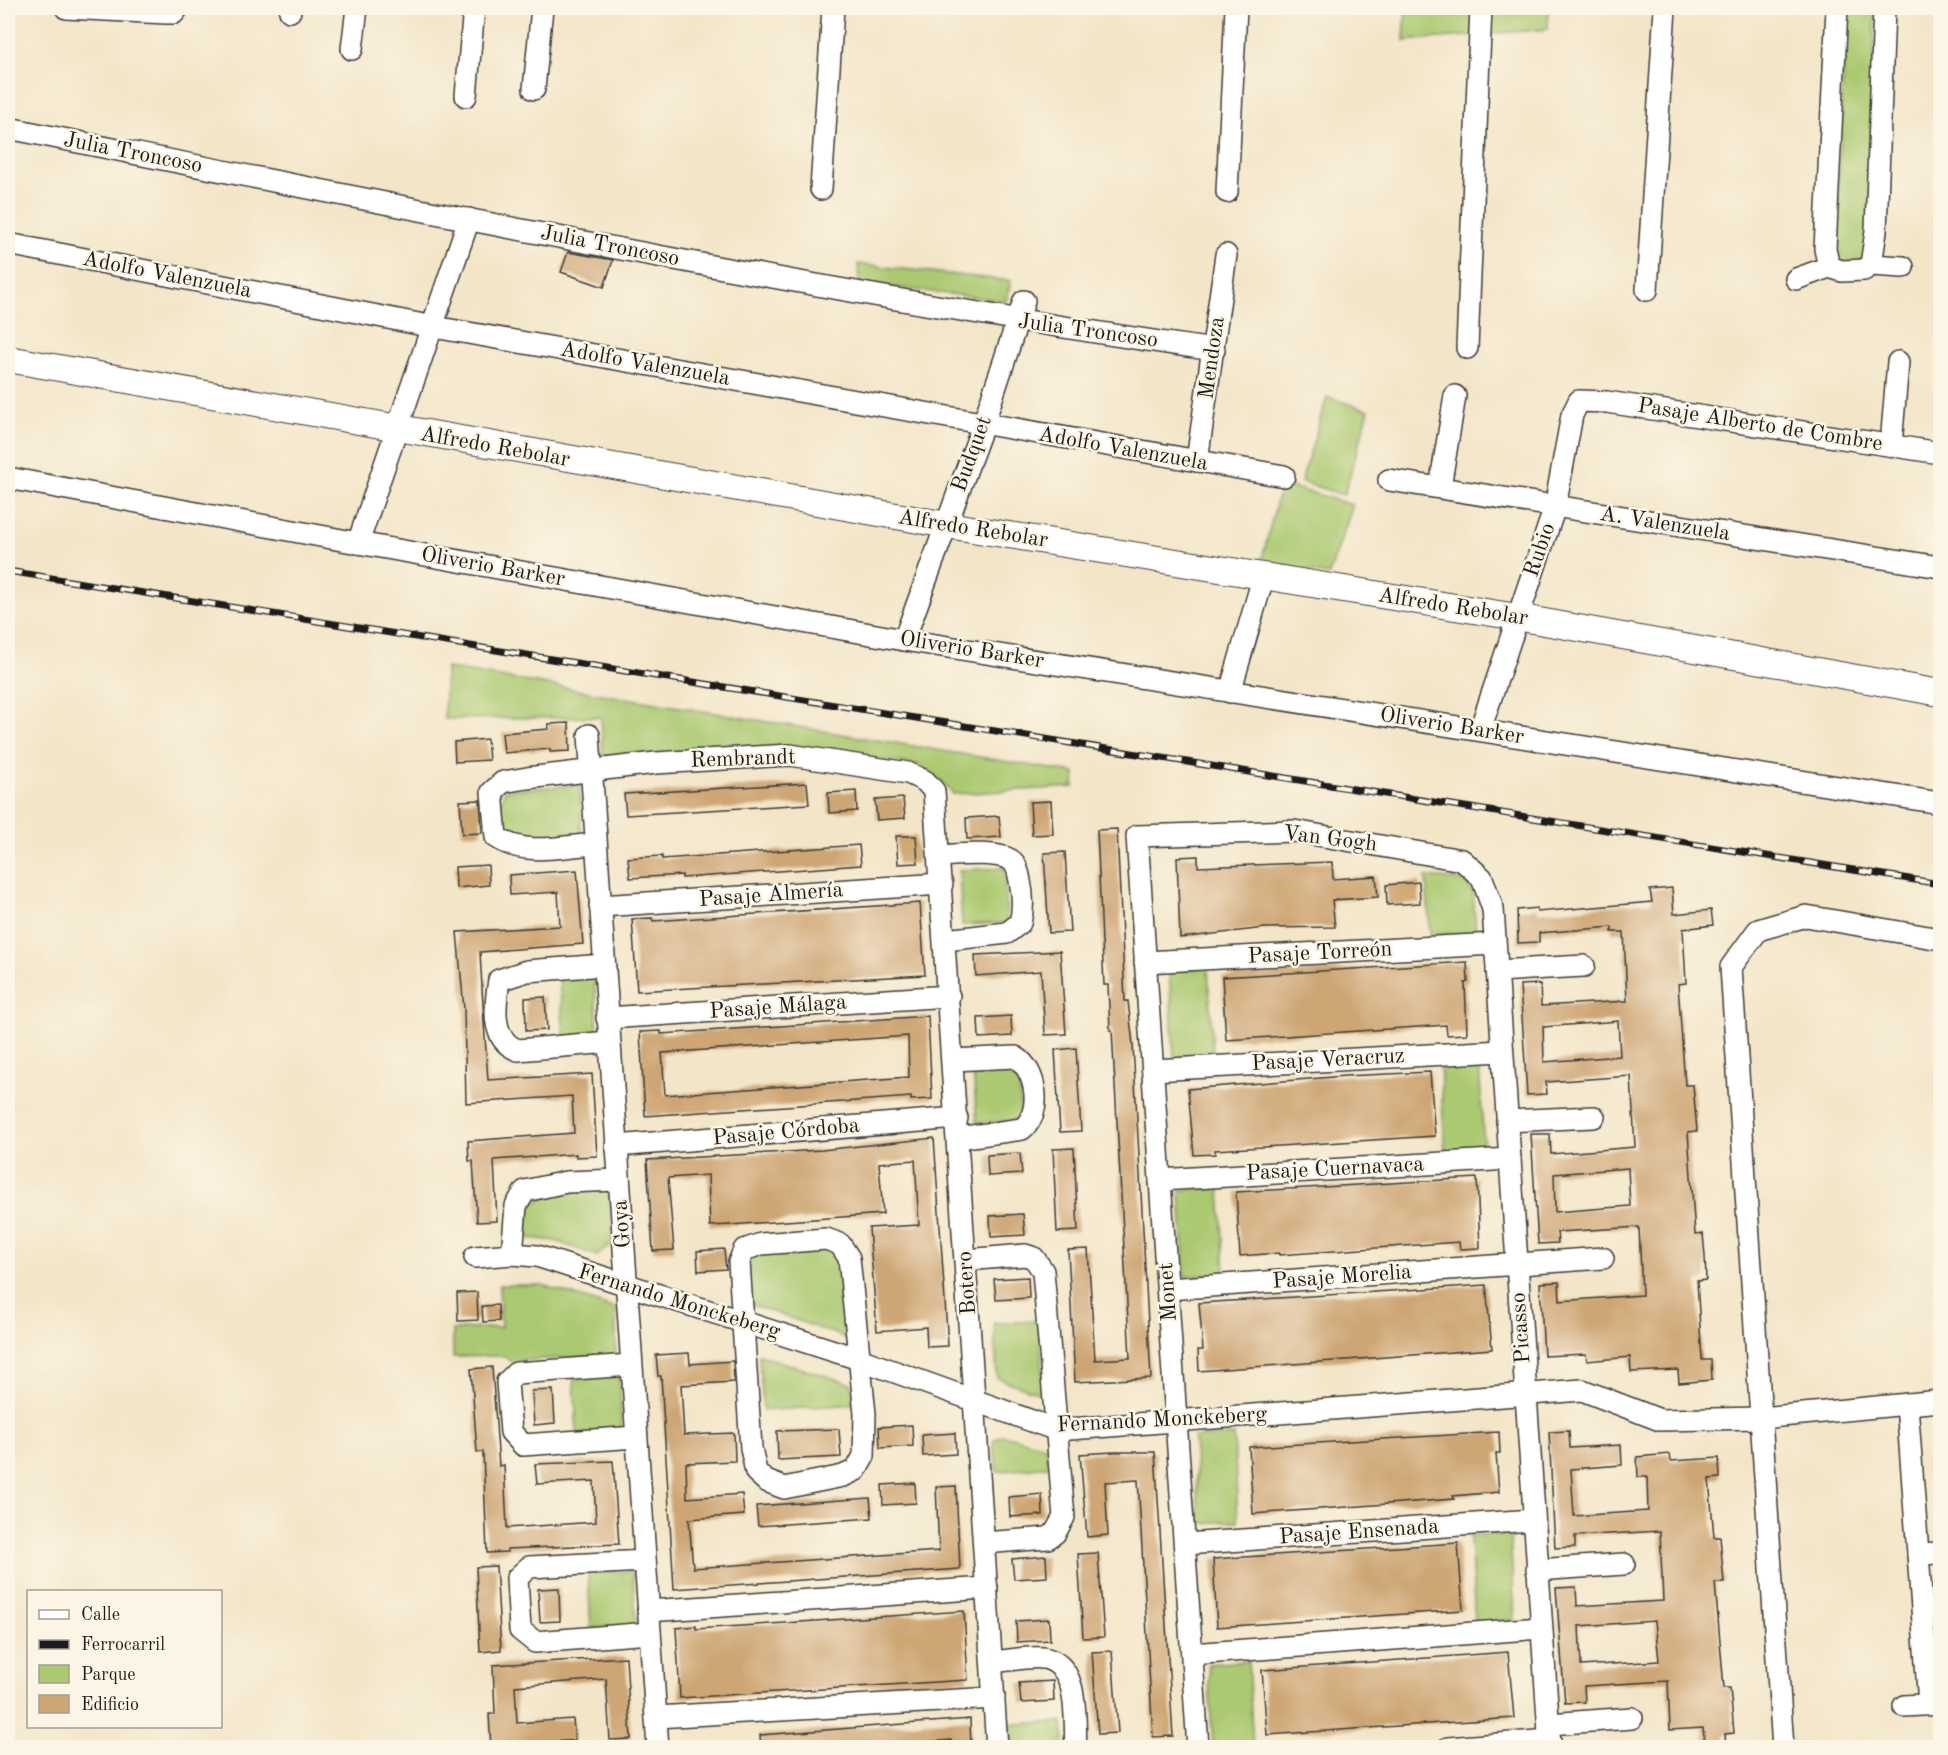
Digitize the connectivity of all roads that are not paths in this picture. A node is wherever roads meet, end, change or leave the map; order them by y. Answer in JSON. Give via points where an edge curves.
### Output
{"nodes":[{"id":1,"x":66,"y":8,"type":"edge"},
{"id":2,"x":357,"y":8,"type":"edge"},
{"id":3,"x":474,"y":8,"type":"edge"},
{"id":4,"x":542,"y":8,"type":"edge"},
{"id":5,"x":833,"y":8,"type":"edge"},
{"id":6,"x":1236,"y":8,"type":"edge"},
{"id":7,"x":1481,"y":8,"type":"edge"},
{"id":8,"x":1665,"y":8,"type":"edge"},
{"id":9,"x":1838,"y":8,"type":"edge"},
{"id":10,"x":1884,"y":8,"type":"edge"},
{"id":11,"x":172,"y":10,"type":"edge"},
{"id":12,"x":352,"y":49,"type":"dead end"},
{"id":13,"x":534,"y":89,"type":"dead end"},
{"id":14,"x":466,"y":96,"type":"dead end"},
{"id":15,"x":8,"y":128,"type":"edge"},
{"id":16,"x":822,"y":189,"type":"dead end"},
{"id":17,"x":1227,"y":192,"type":"dead end"},
{"id":18,"x":469,"y":219,"type":"junction"},
{"id":19,"x":8,"y":244,"type":"edge"},
{"id":20,"x":1226,"y":255,"type":"dead end"},
{"id":21,"x":1871,"y":265,"type":"junction"},
{"id":22,"x":1829,"y":267,"type":"junction"},
{"id":23,"x":1903,"y":267,"type":"dead end"},
{"id":24,"x":1796,"y":279,"type":"dead end"},
{"id":25,"x":1647,"y":290,"type":"dead end"},
{"id":26,"x":1024,"y":301,"type":"dead end"},
{"id":27,"x":1017,"y":321,"type":"junction"},
{"id":28,"x":434,"y":327,"type":"junction"},
{"id":29,"x":1467,"y":348,"type":"dead end"},
{"id":30,"x":1214,"y":350,"type":"junction"},
{"id":31,"x":8,"y":359,"type":"edge"},
{"id":32,"x":1898,"y":362,"type":"dead end"},
{"id":33,"x":1455,"y":396,"type":"dead end"},
{"id":34,"x":1579,"y":401,"type":"joint"},
{"id":35,"x":983,"y":425,"type":"junction"},
{"id":36,"x":396,"y":430,"type":"junction"},
{"id":37,"x":1891,"y":445,"type":"junction"},
{"id":38,"x":1941,"y":453,"type":"edge"},
{"id":39,"x":1197,"y":461,"type":"junction"},
{"id":40,"x":1284,"y":476,"type":"dead end"},
{"id":41,"x":8,"y":477,"type":"edge"},
{"id":42,"x":1389,"y":480,"type":"dead end"},
{"id":43,"x":1440,"y":488,"type":"junction"},
{"id":44,"x":1555,"y":507,"type":"junction"},
{"id":45,"x":947,"y":525,"type":"junction"},
{"id":46,"x":358,"y":543,"type":"junction"},
{"id":47,"x":1941,"y":567,"type":"edge"},
{"id":48,"x":1263,"y":578,"type":"junction"},
{"id":49,"x":1517,"y":617,"type":"junction"},
{"id":50,"x":904,"y":640,"type":"junction"},
{"id":51,"x":1230,"y":692,"type":"junction"},
{"id":52,"x":1941,"y":693,"type":"edge"},
{"id":53,"x":1480,"y":730,"type":"junction"},
{"id":54,"x":589,"y":735,"type":"dead end"},
{"id":55,"x":590,"y":773,"type":"junction"},
{"id":56,"x":1941,"y":803,"type":"edge"},
{"id":57,"x":938,"y":818,"type":"joint"},
{"id":58,"x":1137,"y":836,"type":"joint"},
{"id":59,"x":595,"y":844,"type":"junction"},
{"id":60,"x":940,"y":856,"type":"junction"},
{"id":61,"x":942,"y":884,"type":"junction"},
{"id":62,"x":600,"y":906,"type":"junction"},
{"id":63,"x":1493,"y":909,"type":"joint"},
{"id":64,"x":1941,"y":939,"type":"edge"},
{"id":65,"x":945,"y":940,"type":"junction"},
{"id":66,"x":1495,"y":944,"type":"junction"},
{"id":67,"x":1145,"y":962,"type":"junction"},
{"id":68,"x":604,"y":965,"type":"junction"},
{"id":69,"x":1584,"y":966,"type":"dead end"},
{"id":70,"x":1497,"y":971,"type":"junction"},
{"id":71,"x":949,"y":996,"type":"junction"},
{"id":72,"x":607,"y":1018,"type":"junction"},
{"id":73,"x":609,"y":1042,"type":"junction"},
{"id":74,"x":1503,"y":1051,"type":"junction"},
{"id":75,"x":953,"y":1060,"type":"junction"},
{"id":76,"x":1153,"y":1070,"type":"junction"},
{"id":77,"x":1594,"y":1117,"type":"dead end"},
{"id":78,"x":1507,"y":1121,"type":"junction"},
{"id":79,"x":958,"y":1128,"type":"junction"},
{"id":80,"x":616,"y":1146,"type":"junction"},
{"id":81,"x":1510,"y":1159,"type":"junction"},
{"id":82,"x":619,"y":1180,"type":"junction"},
{"id":83,"x":1160,"y":1180,"type":"junction"},
{"id":84,"x":512,"y":1254,"type":"junction"},
{"id":85,"x":476,"y":1257,"type":"dead end"},
{"id":86,"x":1604,"y":1258,"type":"dead end"},
{"id":87,"x":966,"y":1260,"type":"junction"},
{"id":88,"x":1517,"y":1265,"type":"junction"},
{"id":89,"x":626,"y":1286,"type":"junction"},
{"id":90,"x":1168,"y":1289,"type":"junction"},
{"id":91,"x":743,"y":1321,"type":"junction"},
{"id":92,"x":859,"y":1359,"type":"junction"},
{"id":93,"x":631,"y":1365,"type":"junction"},
{"id":94,"x":1526,"y":1394,"type":"junction"},
{"id":95,"x":1941,"y":1401,"type":"edge"},
{"id":96,"x":975,"y":1402,"type":"junction"},
{"id":97,"x":1907,"y":1404,"type":"junction"},
{"id":98,"x":1761,"y":1418,"type":"junction"},
{"id":99,"x":1176,"y":1420,"type":"junction"},
{"id":100,"x":1057,"y":1430,"type":"junction"},
{"id":101,"x":636,"y":1437,"type":"junction"},
{"id":102,"x":1534,"y":1520,"type":"junction"},
{"id":103,"x":984,"y":1543,"type":"junction"},
{"id":104,"x":1185,"y":1544,"type":"junction"},
{"id":105,"x":1941,"y":1553,"type":"edge"},
{"id":106,"x":1918,"y":1554,"type":"junction"},
{"id":107,"x":645,"y":1561,"type":"junction"},
{"id":108,"x":1624,"y":1564,"type":"dead end"},
{"id":109,"x":1537,"y":1570,"type":"junction"},
{"id":110,"x":987,"y":1588,"type":"junction"},
{"id":111,"x":648,"y":1611,"type":"junction"},
{"id":112,"x":1541,"y":1628,"type":"junction"},
{"id":113,"x":650,"y":1633,"type":"junction"},
{"id":114,"x":1192,"y":1654,"type":"junction"},
{"id":115,"x":992,"y":1662,"type":"junction"},
{"id":116,"x":994,"y":1698,"type":"junction"},
{"id":117,"x":1935,"y":1704,"type":"edge"},
{"id":118,"x":1904,"y":1706,"type":"dead end"},
{"id":119,"x":656,"y":1717,"type":"junction"},
{"id":120,"x":1632,"y":1718,"type":"dead end"},
{"id":121,"x":1550,"y":1737,"type":"edge"},
{"id":122,"x":658,"y":1748,"type":"edge"},
{"id":123,"x":998,"y":1748,"type":"edge"},
{"id":124,"x":1076,"y":1748,"type":"edge"},
{"id":125,"x":1198,"y":1748,"type":"edge"},
{"id":126,"x":1448,"y":1748,"type":"edge"},
{"id":127,"x":1783,"y":1748,"type":"edge"}],
"edges":[{"from":1,"to":11,"type":"street"},
{"from":2,"to":12,"type":"street"},
{"from":3,"to":14,"type":"street"},
{"from":4,"to":13,"type":"street"},
{"from":5,"to":16,"type":"street"},
{"from":6,"to":17,"type":"street"},
{"from":7,"to":29,"type":"street"},
{"from":8,"to":25,"type":"street"},
{"from":9,"to":22,"type":"street","via":[[1825,249]]},
{"from":10,"to":21,"type":"street","via":[[1876,231]]},
{"from":15,"to":18,"type":"street","name":"Julia Troncoso"},
{"from":18,"to":27,"type":"street","name":"Julia Troncoso"},
{"from":18,"to":28,"type":"street"},
{"from":19,"to":28,"type":"street","name":"Adolfo Valenzuela"},
{"from":20,"to":30,"type":"street","name":"Mendoza"},
{"from":21,"to":22,"type":"street","via":[[1856,271]]},
{"from":21,"to":23,"type":"street"},
{"from":22,"to":24,"type":"street"},
{"from":26,"to":27,"type":"street","name":"Budquet"},
{"from":27,"to":30,"type":"street","name":"Julia Troncoso"},
{"from":27,"to":35,"type":"street","name":"Budquet"},
{"from":28,"to":35,"type":"street","name":"Adolfo Valenzuela"},
{"from":28,"to":36,"type":"street"},
{"from":30,"to":39,"type":"street","name":"Mendoza"},
{"from":31,"to":36,"type":"street","name":"Alfredo Rebolar"},
{"from":32,"to":37,"type":"street"},
{"from":33,"to":43,"type":"street"},
{"from":34,"to":37,"type":"street","name":"Pasaje Alberto de Combre"},
{"from":34,"to":44,"type":"street","name":"Rubio","via":[[1572,415]]},
{"from":35,"to":39,"type":"street","name":"Adolfo Valenzuela"},
{"from":35,"to":45,"type":"street","name":"Budquet"},
{"from":36,"to":45,"type":"street","name":"Alfredo Rebolar"},
{"from":36,"to":46,"type":"street"},
{"from":37,"to":38,"type":"street","name":"Pasaje Alberto de Combre"},
{"from":39,"to":40,"type":"street","name":"Adolfo Valenzuela"},
{"from":41,"to":46,"type":"street","name":"Oliverio Barker"},
{"from":42,"to":43,"type":"street","name":"A. Valenzuela"},
{"from":43,"to":44,"type":"street","name":"A. Valenzuela"},
{"from":44,"to":47,"type":"street","name":"A. Valenzuela"},
{"from":44,"to":49,"type":"street","name":"Rubio"},
{"from":45,"to":48,"type":"street","name":"Alfredo Rebolar"},
{"from":45,"to":50,"type":"street","name":"Budquet"},
{"from":46,"to":50,"type":"street","name":"Oliverio Barker"},
{"from":48,"to":49,"type":"street","name":"Alfredo Rebolar"},
{"from":48,"to":51,"type":"street"},
{"from":49,"to":52,"type":"street","name":"Alfredo Rebolar"},
{"from":49,"to":53,"type":"street","name":"Rubio"},
{"from":50,"to":51,"type":"street","name":"Oliverio Barker"},
{"from":51,"to":53,"type":"street","name":"Oliverio Barker"},
{"from":53,"to":56,"type":"street","name":"Oliverio Barker"},
{"from":54,"to":55,"type":"street","name":"Goya"},
{"from":55,"to":57,"type":"street","name":"Rembrandt","via":[[656,763],[790,755],[908,773],[934,790]]},
{"from":55,"to":59,"type":"street","name":"Goya"},
{"from":55,"to":59,"type":"street","name":"Rembrandt","via":[[503,782],[492,792],[496,837],[506,844],[521,849]]},
{"from":57,"to":60,"type":"street","name":"Botero"},
{"from":58,"to":63,"type":"street","name":"Van Gogh","via":[[1294,831],[1462,860],[1482,878]]},
{"from":58,"to":67,"type":"street","name":"Monet"},
{"from":59,"to":62,"type":"street","name":"Goya"},
{"from":60,"to":61,"type":"street","name":"Botero"},
{"from":60,"to":65,"type":"street","via":[[1009,858],[1018,875],[1024,904],[1020,923],[1007,933]]},
{"from":61,"to":62,"type":"street","name":"Pasaje Almería"},
{"from":61,"to":65,"type":"street","name":"Botero"},
{"from":62,"to":68,"type":"street","name":"Goya"},
{"from":63,"to":66,"type":"street","name":"Picasso"},
{"from":64,"to":98,"type":"street","via":[[1806,916],[1758,930],[1731,967]]},
{"from":65,"to":71,"type":"street","name":"Botero"},
{"from":66,"to":67,"type":"street","name":"Pasaje Torreón"},
{"from":66,"to":70,"type":"street","name":"Picasso"},
{"from":67,"to":76,"type":"street","name":"Monet"},
{"from":68,"to":72,"type":"street","name":"Goya"},
{"from":68,"to":73,"type":"street","via":[[527,971],[499,981],[496,1016],[500,1039],[518,1050]]},
{"from":69,"to":70,"type":"street"},
{"from":70,"to":74,"type":"street","name":"Picasso"},
{"from":71,"to":72,"type":"street","name":"Pasaje Málaga"},
{"from":71,"to":75,"type":"street","name":"Botero"},
{"from":72,"to":73,"type":"street","name":"Goya"},
{"from":73,"to":80,"type":"street","name":"Goya"},
{"from":74,"to":76,"type":"street","name":"Pasaje Veracruz"},
{"from":74,"to":78,"type":"street","name":"Picasso"},
{"from":75,"to":79,"type":"street","name":"Botero"},
{"from":75,"to":79,"type":"street","name":"Pasaje Córdoba","via":[[1015,1057],[1029,1068],[1033,1092],[1033,1112],[1022,1129]]},
{"from":76,"to":83,"type":"street","name":"Monet"},
{"from":77,"to":78,"type":"street"},
{"from":78,"to":81,"type":"street","name":"Picasso"},
{"from":79,"to":80,"type":"street","name":"Pasaje Córdoba"},
{"from":79,"to":87,"type":"street","name":"Botero"},
{"from":80,"to":82,"type":"street","name":"Goya"},
{"from":81,"to":83,"type":"street","name":"Pasaje Cuernavaca"},
{"from":81,"to":88,"type":"street","name":"Picasso"},
{"from":82,"to":84,"type":"street","via":[[566,1182],[525,1191],[516,1206]]},
{"from":82,"to":89,"type":"street","name":"Goya"},
{"from":83,"to":90,"type":"street","name":"Monet"},
{"from":84,"to":85,"type":"street","name":"Fernando Monckeberg"},
{"from":84,"to":89,"type":"street","name":"Fernando Monckeberg","via":[[537,1256]]},
{"from":86,"to":88,"type":"street","name":"Pasaje Morelia"},
{"from":87,"to":96,"type":"street","name":"Botero"},
{"from":87,"to":100,"type":"street","via":[[1024,1256],[1034,1258],[1040,1265]]},
{"from":88,"to":90,"type":"street","name":"Pasaje Morelia"},
{"from":88,"to":94,"type":"street","name":"Picasso"},
{"from":89,"to":91,"type":"street","name":"Fernando Monckeberg"},
{"from":89,"to":93,"type":"street","name":"Goya"},
{"from":90,"to":99,"type":"street","name":"Monet"},
{"from":91,"to":92,"type":"street","name":"Fernando Monckeberg"},
{"from":91,"to":92,"type":"street","via":[[739,1262],[744,1250],[761,1244],[826,1239],[840,1244],[849,1258]]},
{"from":91,"to":92,"type":"street","via":[[756,1472],[784,1488],[856,1470],[864,1456],[866,1438]]},
{"from":92,"to":96,"type":"street","name":"Fernando Monckeberg"},
{"from":93,"to":101,"type":"street","name":"Goya"},
{"from":93,"to":101,"type":"street","via":[[516,1373],[507,1382],[511,1432],[523,1445]]},
{"from":94,"to":98,"type":"street","name":"Fernando Monckeberg","via":[[1582,1390],[1660,1420]]},
{"from":94,"to":99,"type":"street","name":"Fernando Monckeberg"},
{"from":94,"to":102,"type":"street","name":"Picasso"},
{"from":95,"to":97,"type":"street","name":"Fernando Monckeberg"},
{"from":96,"to":100,"type":"street","name":"Fernando Monckeberg"},
{"from":96,"to":103,"type":"street","name":"Botero"},
{"from":97,"to":98,"type":"street","name":"Fernando Monckeberg"},
{"from":97,"to":106,"type":"street"},
{"from":98,"to":127,"type":"street"},
{"from":99,"to":100,"type":"street","name":"Fernando Monckeberg"},
{"from":99,"to":104,"type":"street","name":"Monet"},
{"from":100,"to":103,"type":"street","via":[[1064,1517],[1061,1525],[1048,1538]]},
{"from":101,"to":107,"type":"street","name":"Goya"},
{"from":102,"to":104,"type":"street","name":"Pasaje Ensenada"},
{"from":102,"to":109,"type":"street","name":"Picasso"},
{"from":103,"to":110,"type":"street","name":"Botero"},
{"from":104,"to":114,"type":"street","name":"Monet"},
{"from":105,"to":106,"type":"street"},
{"from":106,"to":117,"type":"street"},
{"from":107,"to":111,"type":"street","name":"Goya"},
{"from":107,"to":113,"type":"street","via":[[529,1567],[517,1578],[520,1630],[535,1642]]},
{"from":108,"to":109,"type":"street"},
{"from":109,"to":112,"type":"street","name":"Picasso"},
{"from":110,"to":111,"type":"street"},
{"from":110,"to":115,"type":"street","name":"Botero"},
{"from":111,"to":113,"type":"street","name":"Goya"},
{"from":112,"to":114,"type":"street"},
{"from":112,"to":121,"type":"street","name":"Picasso"},
{"from":113,"to":119,"type":"street","name":"Goya"},
{"from":114,"to":125,"type":"street","name":"Monet"},
{"from":115,"to":116,"type":"street","name":"Botero"},
{"from":115,"to":124,"type":"street","via":[[1043,1658],[1061,1667],[1071,1686]]},
{"from":116,"to":119,"type":"street"},
{"from":116,"to":123,"type":"street","name":"Botero"},
{"from":117,"to":118,"type":"street"},
{"from":119,"to":122,"type":"street","name":"Goya"},
{"from":120,"to":121,"type":"street"},
{"from":121,"to":126,"type":"street"}]}
